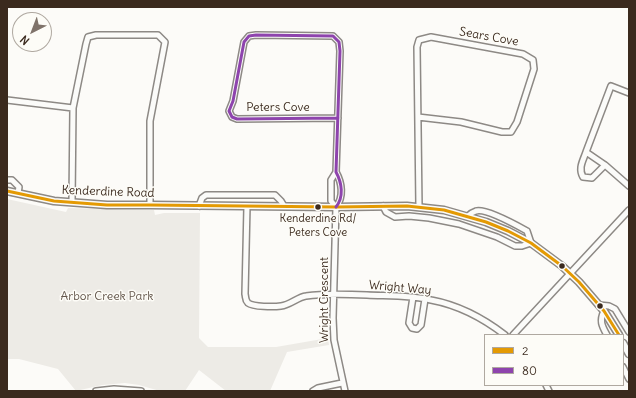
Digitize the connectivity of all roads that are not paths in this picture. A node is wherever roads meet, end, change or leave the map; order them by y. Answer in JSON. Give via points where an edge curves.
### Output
{"nodes":[{"id":1,"x":629,"y":93,"type":"edge"},
{"id":2,"x":7,"y":100,"type":"edge"},
{"id":3,"x":73,"y":108,"type":"junction"},
{"id":4,"x":418,"y":117,"type":"junction"},
{"id":5,"x":338,"y":118,"type":"junction"},
{"id":6,"x":586,"y":152,"type":"junction"},
{"id":7,"x":605,"y":165,"type":"junction"},
{"id":8,"x":336,"y":172,"type":"junction"},
{"id":9,"x":7,"y":180,"type":"edge"},
{"id":10,"x":629,"y":186,"type":"edge"},
{"id":11,"x":7,"y":191,"type":"edge"},
{"id":12,"x":18,"y":193,"type":"junction"},
{"id":13,"x":72,"y":202,"type":"junction"},
{"id":14,"x":150,"y":205,"type":"junction"},
{"id":15,"x":199,"y":206,"type":"junction"},
{"id":16,"x":247,"y":206,"type":"junction"},
{"id":17,"x":284,"y":206,"type":"junction"},
{"id":18,"x":383,"y":206,"type":"junction"},
{"id":19,"x":336,"y":207,"type":"junction"},
{"id":20,"x":419,"y":207,"type":"junction"},
{"id":21,"x":629,"y":210,"type":"edge"},
{"id":22,"x":468,"y":216,"type":"junction"},
{"id":23,"x":531,"y":243,"type":"junction"},
{"id":24,"x":570,"y":273,"type":"junction"},
{"id":25,"x":334,"y":294,"type":"junction"},
{"id":26,"x":413,"y":297,"type":"junction"},
{"id":27,"x":425,"y":299,"type":"junction"},
{"id":28,"x":599,"y":305,"type":"junction"},
{"id":29,"x":604,"y":312,"type":"junction"},
{"id":30,"x":629,"y":332,"type":"edge"},
{"id":31,"x":503,"y":334,"type":"edge"},
{"id":32,"x":514,"y":334,"type":"edge"},
{"id":33,"x":606,"y":334,"type":"edge"},
{"id":34,"x":618,"y":334,"type":"edge"},
{"id":35,"x":624,"y":345,"type":"edge"},
{"id":36,"x":629,"y":354,"type":"edge"},
{"id":37,"x":624,"y":370,"type":"edge"},
{"id":38,"x":629,"y":379,"type":"edge"},
{"id":39,"x":342,"y":383,"type":"junction"},
{"id":40,"x":96,"y":391,"type":"edge"},
{"id":41,"x":141,"y":391,"type":"edge"},
{"id":42,"x":312,"y":391,"type":"edge"},
{"id":43,"x":345,"y":391,"type":"edge"}],
"edges":[{"from":1,"to":6,"type":"street","via":[[611,86]]},
{"from":2,"to":3,"type":"street"},
{"from":3,"to":13,"type":"street"},
{"from":3,"to":14,"type":"street","via":[[88,37],[158,35],[165,42],[150,121]]},
{"from":4,"to":4,"type":"street","name":"Sears Cove","via":[[416,47],[419,40],[431,37],[523,54],[533,60],[534,69],[517,122],[510,132]]},
{"from":4,"to":20,"type":"street","name":"Sears Cove"},
{"from":5,"to":5,"type":"street","name":"Peters Cove","via":[[340,51],[339,42],[333,36],[256,35],[250,36],[244,42],[229,111],[232,116],[237,119]]},
{"from":5,"to":8,"type":"street","name":"Peters Cove"},
{"from":6,"to":7,"type":"street"},
{"from":6,"to":7,"type":"street","via":[[580,168],[583,176],[592,178]]},
{"from":7,"to":10,"type":"street"},
{"from":8,"to":19,"type":"street","name":"Peters Cove","via":[[340,181],[340,201]]},
{"from":8,"to":19,"type":"street","name":"Peters Cove","via":[[331,180],[331,201]]},
{"from":9,"to":12,"type":"street","via":[[12,180],[19,187]]},
{"from":11,"to":12,"type":"street","name":"Kenderdine Road"},
{"from":12,"to":13,"type":"street","name":"Kenderdine Road"},
{"from":13,"to":14,"type":"street","name":"Kenderdine Road","via":[[108,206]]},
{"from":14,"to":15,"type":"street","name":"Kenderdine Road"},
{"from":15,"to":16,"type":"street","name":"Kenderdine Road"},
{"from":15,"to":17,"type":"street","via":[[206,195],[275,195]]},
{"from":16,"to":17,"type":"street","name":"Kenderdine Road"},
{"from":16,"to":25,"type":"street","name":"Wright Way","via":[[246,300],[254,306],[282,306],[305,296]]},
{"from":17,"to":19,"type":"street","name":"Kenderdine Road"},
{"from":18,"to":19,"type":"street","name":"Kenderdine Road"},
{"from":18,"to":20,"type":"street","name":"Kenderdine Road"},
{"from":18,"to":23,"type":"street","via":[[386,212],[395,217],[429,218],[459,224],[515,246]]},
{"from":19,"to":25,"type":"street","name":"Wright Crescent"},
{"from":20,"to":22,"type":"street","name":"Kenderdine Road"},
{"from":21,"to":24,"type":"street"},
{"from":22,"to":23,"type":"street","name":"Kenderdine Road"},
{"from":22,"to":23,"type":"street","name":"Kenderdine Road","via":[[474,211],[495,215],[527,231]]},
{"from":23,"to":24,"type":"street","name":"Kenderdine Road"},
{"from":24,"to":28,"type":"street","name":"Kenderdine Road"},
{"from":24,"to":32,"type":"street"},
{"from":25,"to":26,"type":"street","name":"Wright Way"},
{"from":25,"to":39,"type":"street","name":"Wright Crescent","via":[[334,340]]},
{"from":26,"to":27,"type":"street","name":"Wright Way"},
{"from":26,"to":27,"type":"street","via":[[409,323],[412,328],[417,329],[421,325]]},
{"from":27,"to":31,"type":"street","name":"Wright Way","via":[[466,311]]},
{"from":28,"to":29,"type":"street","name":"Kenderdine Road"},
{"from":28,"to":30,"type":"street","name":"Kenderdine Road","via":[[615,309]]},
{"from":29,"to":33,"type":"street","via":[[601,325]]},
{"from":29,"to":34,"type":"street","name":"Kenderdine Road"},
{"from":35,"to":36,"type":"street"},
{"from":37,"to":38,"type":"street"},
{"from":39,"to":42,"type":"street"},
{"from":39,"to":43,"type":"street","name":"Wright Crescent"},
{"from":40,"to":41,"type":"street"}]}
